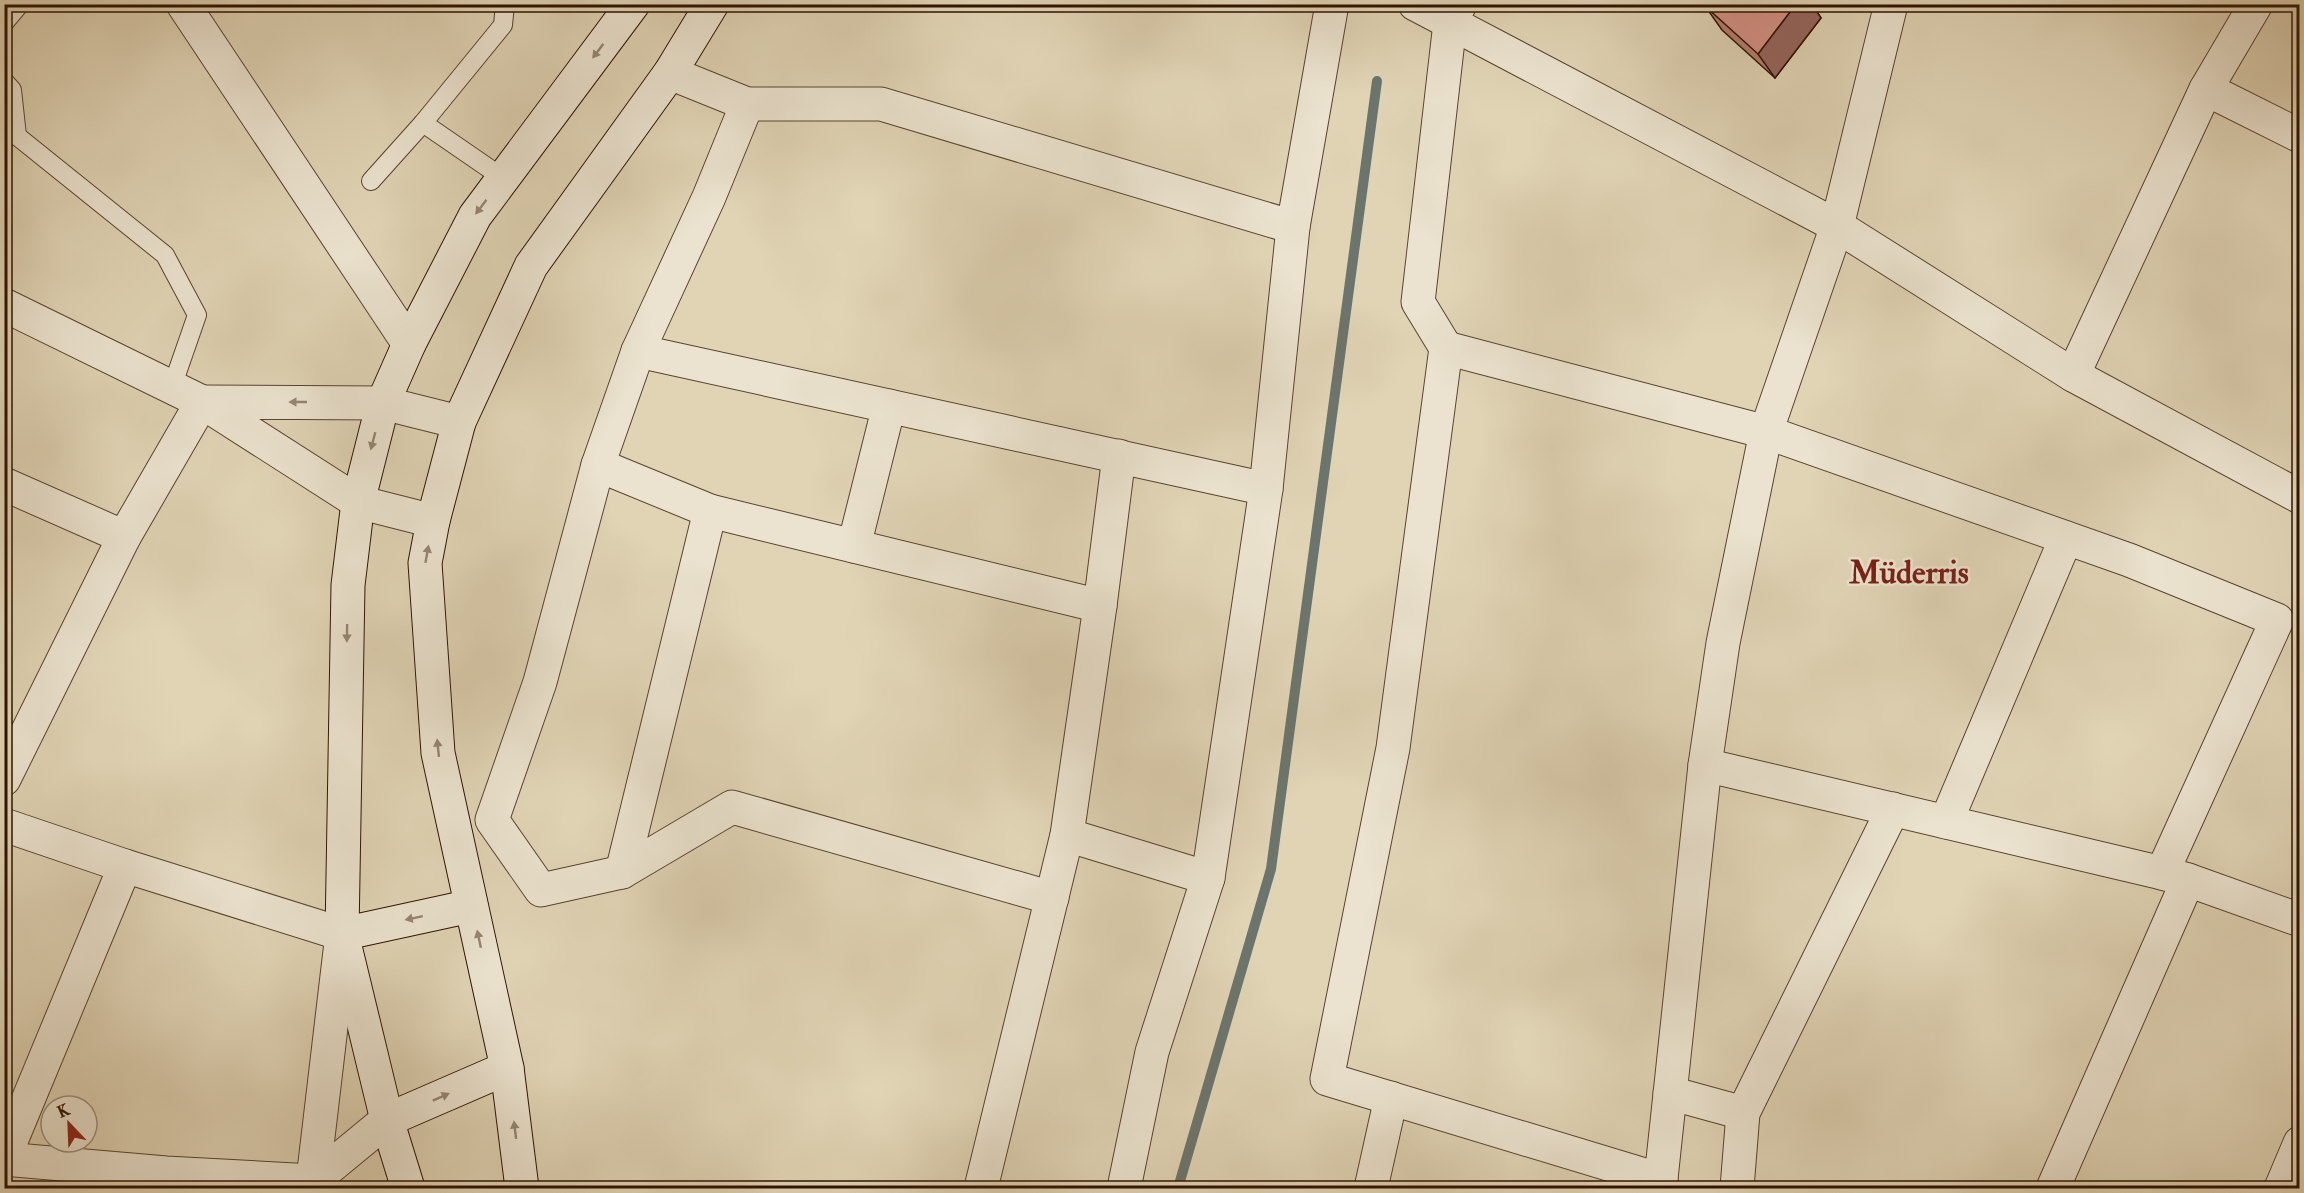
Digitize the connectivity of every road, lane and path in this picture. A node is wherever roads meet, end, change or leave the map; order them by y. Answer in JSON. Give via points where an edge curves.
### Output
{"nodes":[{"id":1,"x":20,"y":4,"type":"edge"},
{"id":2,"x":183,"y":4,"type":"edge"},
{"id":3,"x":505,"y":4,"type":"edge"},
{"id":4,"x":633,"y":4,"type":"edge"},
{"id":5,"x":712,"y":4,"type":"edge"},
{"id":6,"x":1332,"y":4,"type":"edge"},
{"id":7,"x":1415,"y":4,"type":"edge"},
{"id":8,"x":1891,"y":4,"type":"edge"},
{"id":9,"x":2256,"y":4,"type":"edge"},
{"id":10,"x":1455,"y":14,"type":"edge"},
{"id":11,"x":4,"y":23,"type":"edge"},
{"id":12,"x":670,"y":73,"type":"junction"},
{"id":13,"x":4,"y":81,"type":"edge"},
{"id":14,"x":2206,"y":89,"type":"junction"},
{"id":15,"x":747,"y":104,"type":"junction"},
{"id":16,"x":423,"y":123,"type":"junction"},
{"id":17,"x":11,"y":135,"type":"edge"},
{"id":18,"x":2300,"y":135,"type":"edge"},
{"id":19,"x":503,"y":178,"type":"junction"},
{"id":20,"x":371,"y":181,"type":"dead end"},
{"id":21,"x":1293,"y":226,"type":"junction"},
{"id":22,"x":1837,"y":226,"type":"junction"},
{"id":23,"x":4,"y":305,"type":"edge"},
{"id":24,"x":409,"y":344,"type":"junction"},
{"id":25,"x":1446,"y":348,"type":"junction"},
{"id":26,"x":638,"y":351,"type":"junction"},
{"id":27,"x":2073,"y":375,"type":"junction"},
{"id":28,"x":172,"y":387,"type":"junction"},
{"id":29,"x":202,"y":402,"type":"junction"},
{"id":30,"x":383,"y":403,"type":"junction"},
{"id":31,"x":889,"y":406,"type":"junction"},
{"id":32,"x":459,"y":422,"type":"junction"},
{"id":33,"x":1766,"y":432,"type":"junction"},
{"id":34,"x":1119,"y":456,"type":"junction"},
{"id":35,"x":598,"y":465,"type":"junction"},
{"id":36,"x":4,"y":484,"type":"edge"},
{"id":37,"x":1266,"y":489,"type":"junction"},
{"id":38,"x":2300,"y":497,"type":"edge"},
{"id":39,"x":357,"y":502,"type":"junction"},
{"id":40,"x":710,"y":511,"type":"junction"},
{"id":41,"x":433,"y":521,"type":"junction"},
{"id":42,"x":124,"y":537,"type":"junction"},
{"id":43,"x":2066,"y":538,"type":"junction"},
{"id":44,"x":854,"y":546,"type":"junction"},
{"id":45,"x":1100,"y":606,"type":"junction"},
{"id":46,"x":2288,"y":625,"type":"edge"},
{"id":47,"x":1705,"y":765,"type":"junction"},
{"id":48,"x":4,"y":779,"type":"edge"},
{"id":49,"x":1893,"y":809,"type":"junction"},
{"id":50,"x":1946,"y":822,"type":"junction"},
{"id":51,"x":4,"y":825,"type":"edge"},
{"id":52,"x":1067,"y":835,"type":"junction"},
{"id":53,"x":124,"y":866,"type":"junction"},
{"id":54,"x":622,"y":872,"type":"junction"},
{"id":55,"x":2175,"y":876,"type":"junction"},
{"id":56,"x":1208,"y":878,"type":"junction"},
{"id":57,"x":1052,"y":898,"type":"junction"},
{"id":58,"x":471,"y":906,"type":"junction"},
{"id":59,"x":2300,"y":920,"type":"edge"},
{"id":60,"x":342,"y":933,"type":"junction"},
{"id":61,"x":507,"y":1068,"type":"junction"},
{"id":62,"x":1670,"y":1093,"type":"junction"},
{"id":63,"x":1391,"y":1098,"type":"junction"},
{"id":64,"x":1743,"y":1113,"type":"junction"},
{"id":65,"x":387,"y":1120,"type":"junction"},
{"id":66,"x":2300,"y":1143,"type":"edge"},
{"id":67,"x":4,"y":1159,"type":"edge"},
{"id":68,"x":1661,"y":1184,"type":"edge"},
{"id":69,"x":312,"y":1185,"type":"edge"},
{"id":70,"x":408,"y":1188,"type":"edge"},
{"id":71,"x":522,"y":1188,"type":"edge"},
{"id":72,"x":981,"y":1188,"type":"edge"},
{"id":73,"x":1124,"y":1188,"type":"edge"},
{"id":74,"x":1371,"y":1188,"type":"edge"},
{"id":75,"x":1737,"y":1188,"type":"edge"},
{"id":76,"x":2053,"y":1188,"type":"edge"},
{"id":77,"x":2282,"y":1188,"type":"edge"}],
"edges":[{"from":1,"to":11,"type":"lane"},
{"from":2,"to":24,"type":"street"},
{"from":3,"to":16,"type":"lane","via":[[503,25]]},
{"from":4,"to":19,"type":"street","one_way":true},
{"from":5,"to":12,"type":"street"},
{"from":6,"to":21,"type":"street"},
{"from":7,"to":10,"type":"street"},
{"from":8,"to":22,"type":"street"},
{"from":9,"to":14,"type":"street"},
{"from":10,"to":22,"type":"street"},
{"from":10,"to":25,"type":"street","via":[[1418,302]]},
{"from":12,"to":15,"type":"street"},
{"from":12,"to":32,"type":"street","via":[[531,266]]},
{"from":13,"to":17,"type":"lane","via":[[12,90]]},
{"from":14,"to":18,"type":"street"},
{"from":14,"to":27,"type":"street"},
{"from":15,"to":21,"type":"street","via":[[881,104]]},
{"from":15,"to":26,"type":"street"},
{"from":16,"to":19,"type":"lane"},
{"from":16,"to":20,"type":"lane"},
{"from":17,"to":28,"type":"lane","via":[[165,255],[197,315]]},
{"from":19,"to":24,"type":"street","one_way":true,"via":[[475,216]]},
{"from":21,"to":37,"type":"street"},
{"from":22,"to":27,"type":"street"},
{"from":22,"to":33,"type":"street"},
{"from":23,"to":28,"type":"street"},
{"from":24,"to":30,"type":"street"},
{"from":25,"to":33,"type":"street"},
{"from":25,"to":63,"type":"street","via":[[1393,748],[1327,1079]]},
{"from":26,"to":31,"type":"street"},
{"from":26,"to":35,"type":"street"},
{"from":27,"to":38,"type":"street"},
{"from":28,"to":29,"type":"street"},
{"from":30,"to":29,"type":"street","one_way":true},
{"from":29,"to":39,"type":"street"},
{"from":29,"to":42,"type":"street"},
{"from":30,"to":32,"type":"street"},
{"from":30,"to":39,"type":"street","one_way":true},
{"from":31,"to":34,"type":"street"},
{"from":31,"to":44,"type":"street"},
{"from":32,"to":41,"type":"street"},
{"from":33,"to":43,"type":"street"},
{"from":33,"to":47,"type":"street","via":[[1723,643]]},
{"from":34,"to":37,"type":"street"},
{"from":34,"to":45,"type":"street"},
{"from":35,"to":40,"type":"street"},
{"from":35,"to":54,"type":"street","via":[[540,682],[492,820],[541,890]]},
{"from":36,"to":42,"type":"street"},
{"from":37,"to":56,"type":"street"},
{"from":39,"to":41,"type":"street"},
{"from":39,"to":60,"type":"street","one_way":true,"via":[[348,585]]},
{"from":40,"to":44,"type":"street"},
{"from":40,"to":54,"type":"street"},
{"from":58,"to":41,"type":"street","one_way":true,"via":[[438,753],[425,563]]},
{"from":42,"to":48,"type":"street"},
{"from":43,"to":46,"type":"street"},
{"from":43,"to":50,"type":"street"},
{"from":44,"to":45,"type":"street"},
{"from":45,"to":52,"type":"street"},
{"from":46,"to":55,"type":"street"},
{"from":47,"to":49,"type":"street"},
{"from":47,"to":62,"type":"street"},
{"from":49,"to":50,"type":"street"},
{"from":49,"to":64,"type":"street"},
{"from":50,"to":55,"type":"street"},
{"from":51,"to":53,"type":"street"},
{"from":52,"to":56,"type":"street"},
{"from":52,"to":57,"type":"street"},
{"from":53,"to":60,"type":"street"},
{"from":53,"to":67,"type":"street"},
{"from":54,"to":57,"type":"street","via":[[732,807]]},
{"from":55,"to":59,"type":"street"},
{"from":55,"to":76,"type":"street"},
{"from":56,"to":73,"type":"street","via":[[1152,1052]]},
{"from":57,"to":72,"type":"street"},
{"from":58,"to":60,"type":"street","one_way":true},
{"from":61,"to":58,"type":"street","one_way":true},
{"from":60,"to":65,"type":"street"},
{"from":60,"to":69,"type":"street"},
{"from":65,"to":61,"type":"street","one_way":true},
{"from":71,"to":61,"type":"street","one_way":true},
{"from":62,"to":64,"type":"street"},
{"from":62,"to":68,"type":"street"},
{"from":63,"to":68,"type":"street"},
{"from":63,"to":74,"type":"street"},
{"from":64,"to":75,"type":"street"},
{"from":65,"to":69,"type":"street"},
{"from":65,"to":70,"type":"street"},
{"from":66,"to":77,"type":"street"},
{"from":67,"to":69,"type":"street"}]}
